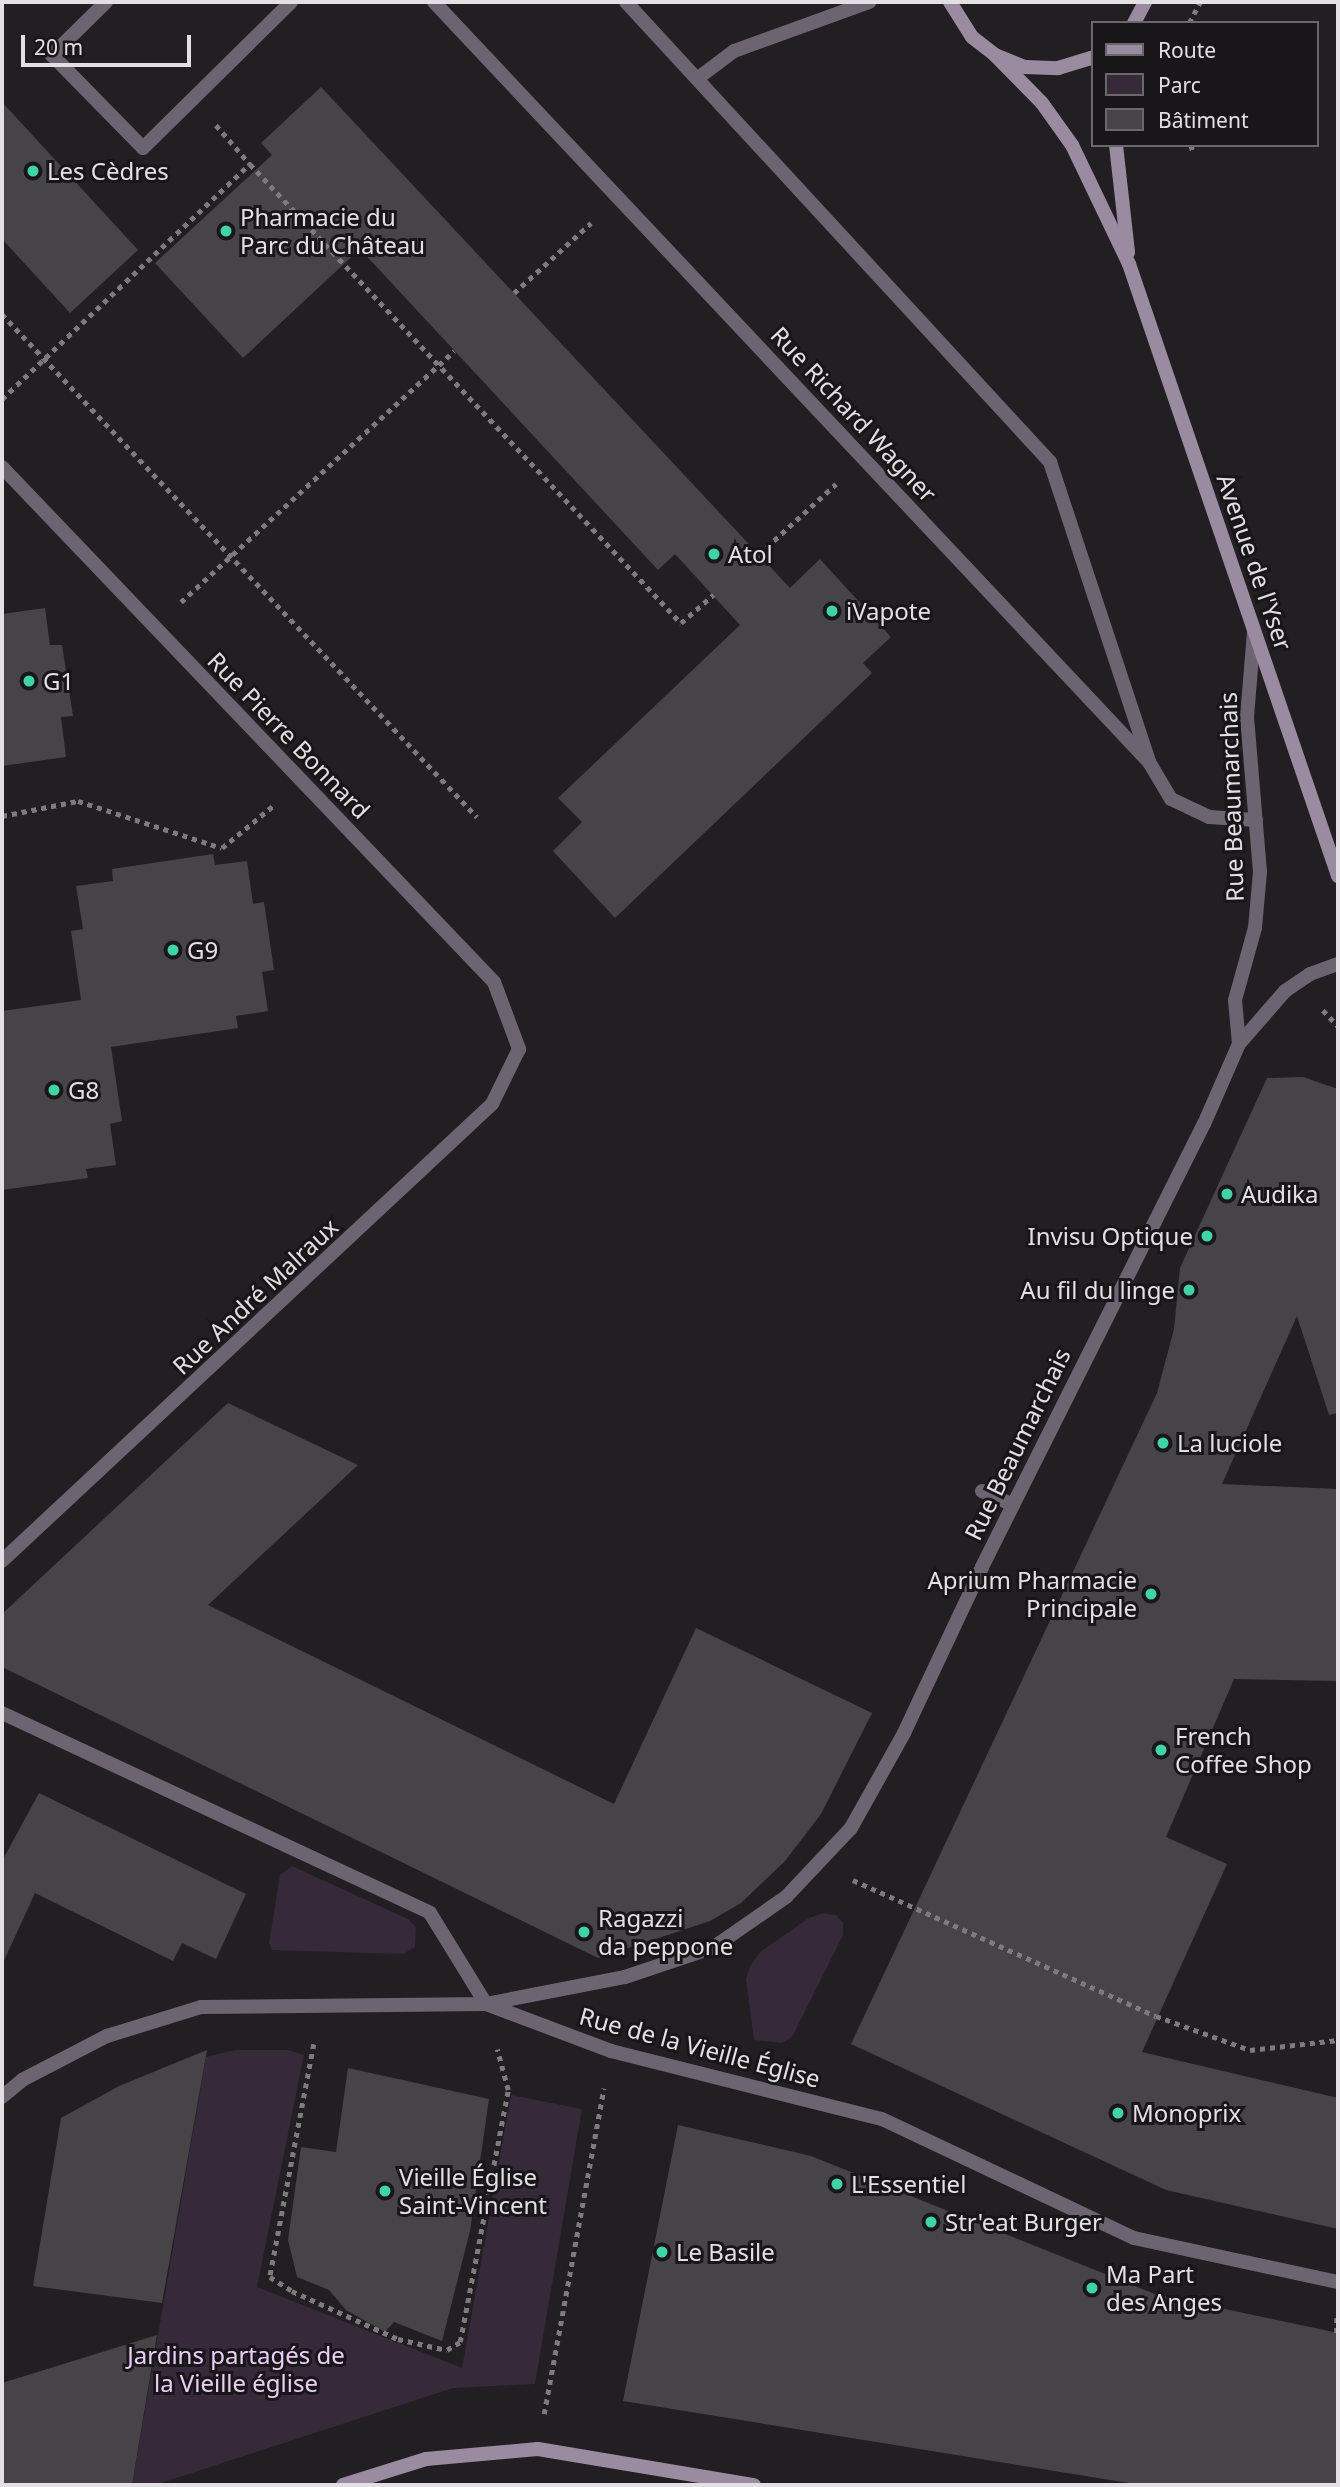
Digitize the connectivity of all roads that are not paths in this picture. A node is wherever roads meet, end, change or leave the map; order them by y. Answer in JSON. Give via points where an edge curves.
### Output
{"nodes":[{"id":1,"x":106,"y":2,"type":"edge"},
{"id":2,"x":291,"y":2,"type":"edge"},
{"id":3,"x":434,"y":2,"type":"edge"},
{"id":4,"x":626,"y":2,"type":"edge"},
{"id":5,"x":869,"y":2,"type":"edge"},
{"id":6,"x":950,"y":2,"type":"edge"},
{"id":7,"x":1145,"y":2,"type":"edge"},
{"id":8,"x":1136,"y":21,"type":"edge"},
{"id":9,"x":995,"y":55,"type":"junction"},
{"id":10,"x":1092,"y":57,"type":"edge"},
{"id":11,"x":698,"y":78,"type":"junction"},
{"id":12,"x":1116,"y":147,"type":"edge"},
{"id":13,"x":1129,"y":264,"type":"junction"},
{"id":14,"x":2,"y":467,"type":"edge"},
{"id":15,"x":1255,"y":630,"type":"junction"},
{"id":16,"x":1149,"y":762,"type":"junction"},
{"id":17,"x":1256,"y":820,"type":"junction"},
{"id":18,"x":1338,"y":876,"type":"edge"},
{"id":19,"x":1338,"y":964,"type":"edge"},
{"id":20,"x":1239,"y":1044,"type":"junction"},
{"id":21,"x":519,"y":1049,"type":"joint"},
{"id":22,"x":982,"y":1491,"type":"dead end"},
{"id":23,"x":1013,"y":1505,"type":"junction"},
{"id":24,"x":2,"y":1561,"type":"edge"},
{"id":25,"x":2,"y":1713,"type":"edge"},
{"id":26,"x":486,"y":2004,"type":"junction"},
{"id":27,"x":2,"y":2097,"type":"edge"},
{"id":28,"x":1338,"y":2282,"type":"edge"},
{"id":29,"x":344,"y":2485,"type":"edge"},
{"id":30,"x":754,"y":2485,"type":"edge"}],
"edges":[{"from":1,"to":2,"type":"street","via":[[52,55],[143,148]]},
{"from":3,"to":16,"type":"street","name":"Rue Richard Wagner"},
{"from":4,"to":11,"type":"street"},
{"from":5,"to":11,"type":"street","via":[[734,51]]},
{"from":6,"to":9,"type":"main road","name":"Avenue de l'Yser","via":[[972,37]]},
{"from":7,"to":8,"type":"main road"},
{"from":9,"to":10,"type":"main road","via":[[1025,67],[1058,68]]},
{"from":9,"to":13,"type":"main road","name":"Avenue de l'Yser","via":[[1042,103],[1072,145]]},
{"from":11,"to":16,"type":"street","via":[[1050,462]]},
{"from":12,"to":13,"type":"main road","name":"Avenue de l'Yser"},
{"from":13,"to":15,"type":"main road","name":"Avenue de l'Yser"},
{"from":14,"to":21,"type":"street","name":"Rue Pierre Bonnard","via":[[494,982]]},
{"from":15,"to":17,"type":"street","name":"Rue Beaumarchais","via":[[1247,718]]},
{"from":15,"to":18,"type":"main road","name":"Avenue de l'Yser"},
{"from":16,"to":17,"type":"street","name":"Rue Richard Wagner","via":[[1171,799],[1209,817]]},
{"from":17,"to":20,"type":"street","name":"Rue Beaumarchais","via":[[1259,883],[1255,928],[1236,1000]]},
{"from":19,"to":20,"type":"street","name":"Rue Beaumarchais","via":[[1310,974],[1285,991]]},
{"from":20,"to":23,"type":"street","name":"Rue Beaumarchais","via":[[1204,1124]]},
{"from":21,"to":24,"type":"street","name":"Rue André Malraux","via":[[492,1104]]},
{"from":22,"to":23,"type":"street"},
{"from":23,"to":26,"type":"street","name":"Rue Beaumarchais","via":[[904,1733],[851,1828],[786,1898],[714,1947],[625,1977]]},
{"from":25,"to":26,"type":"street","via":[[430,1913]]},
{"from":26,"to":27,"type":"street","name":"Rue de la Vieille Église","via":[[201,2007],[107,2036],[22,2080]]},
{"from":26,"to":28,"type":"street","name":"Rue de la Vieille Église","via":[[611,2051],[882,2119],[1133,2238]]},
{"from":29,"to":30,"type":"main road","via":[[426,2459],[538,2449]]}]}
